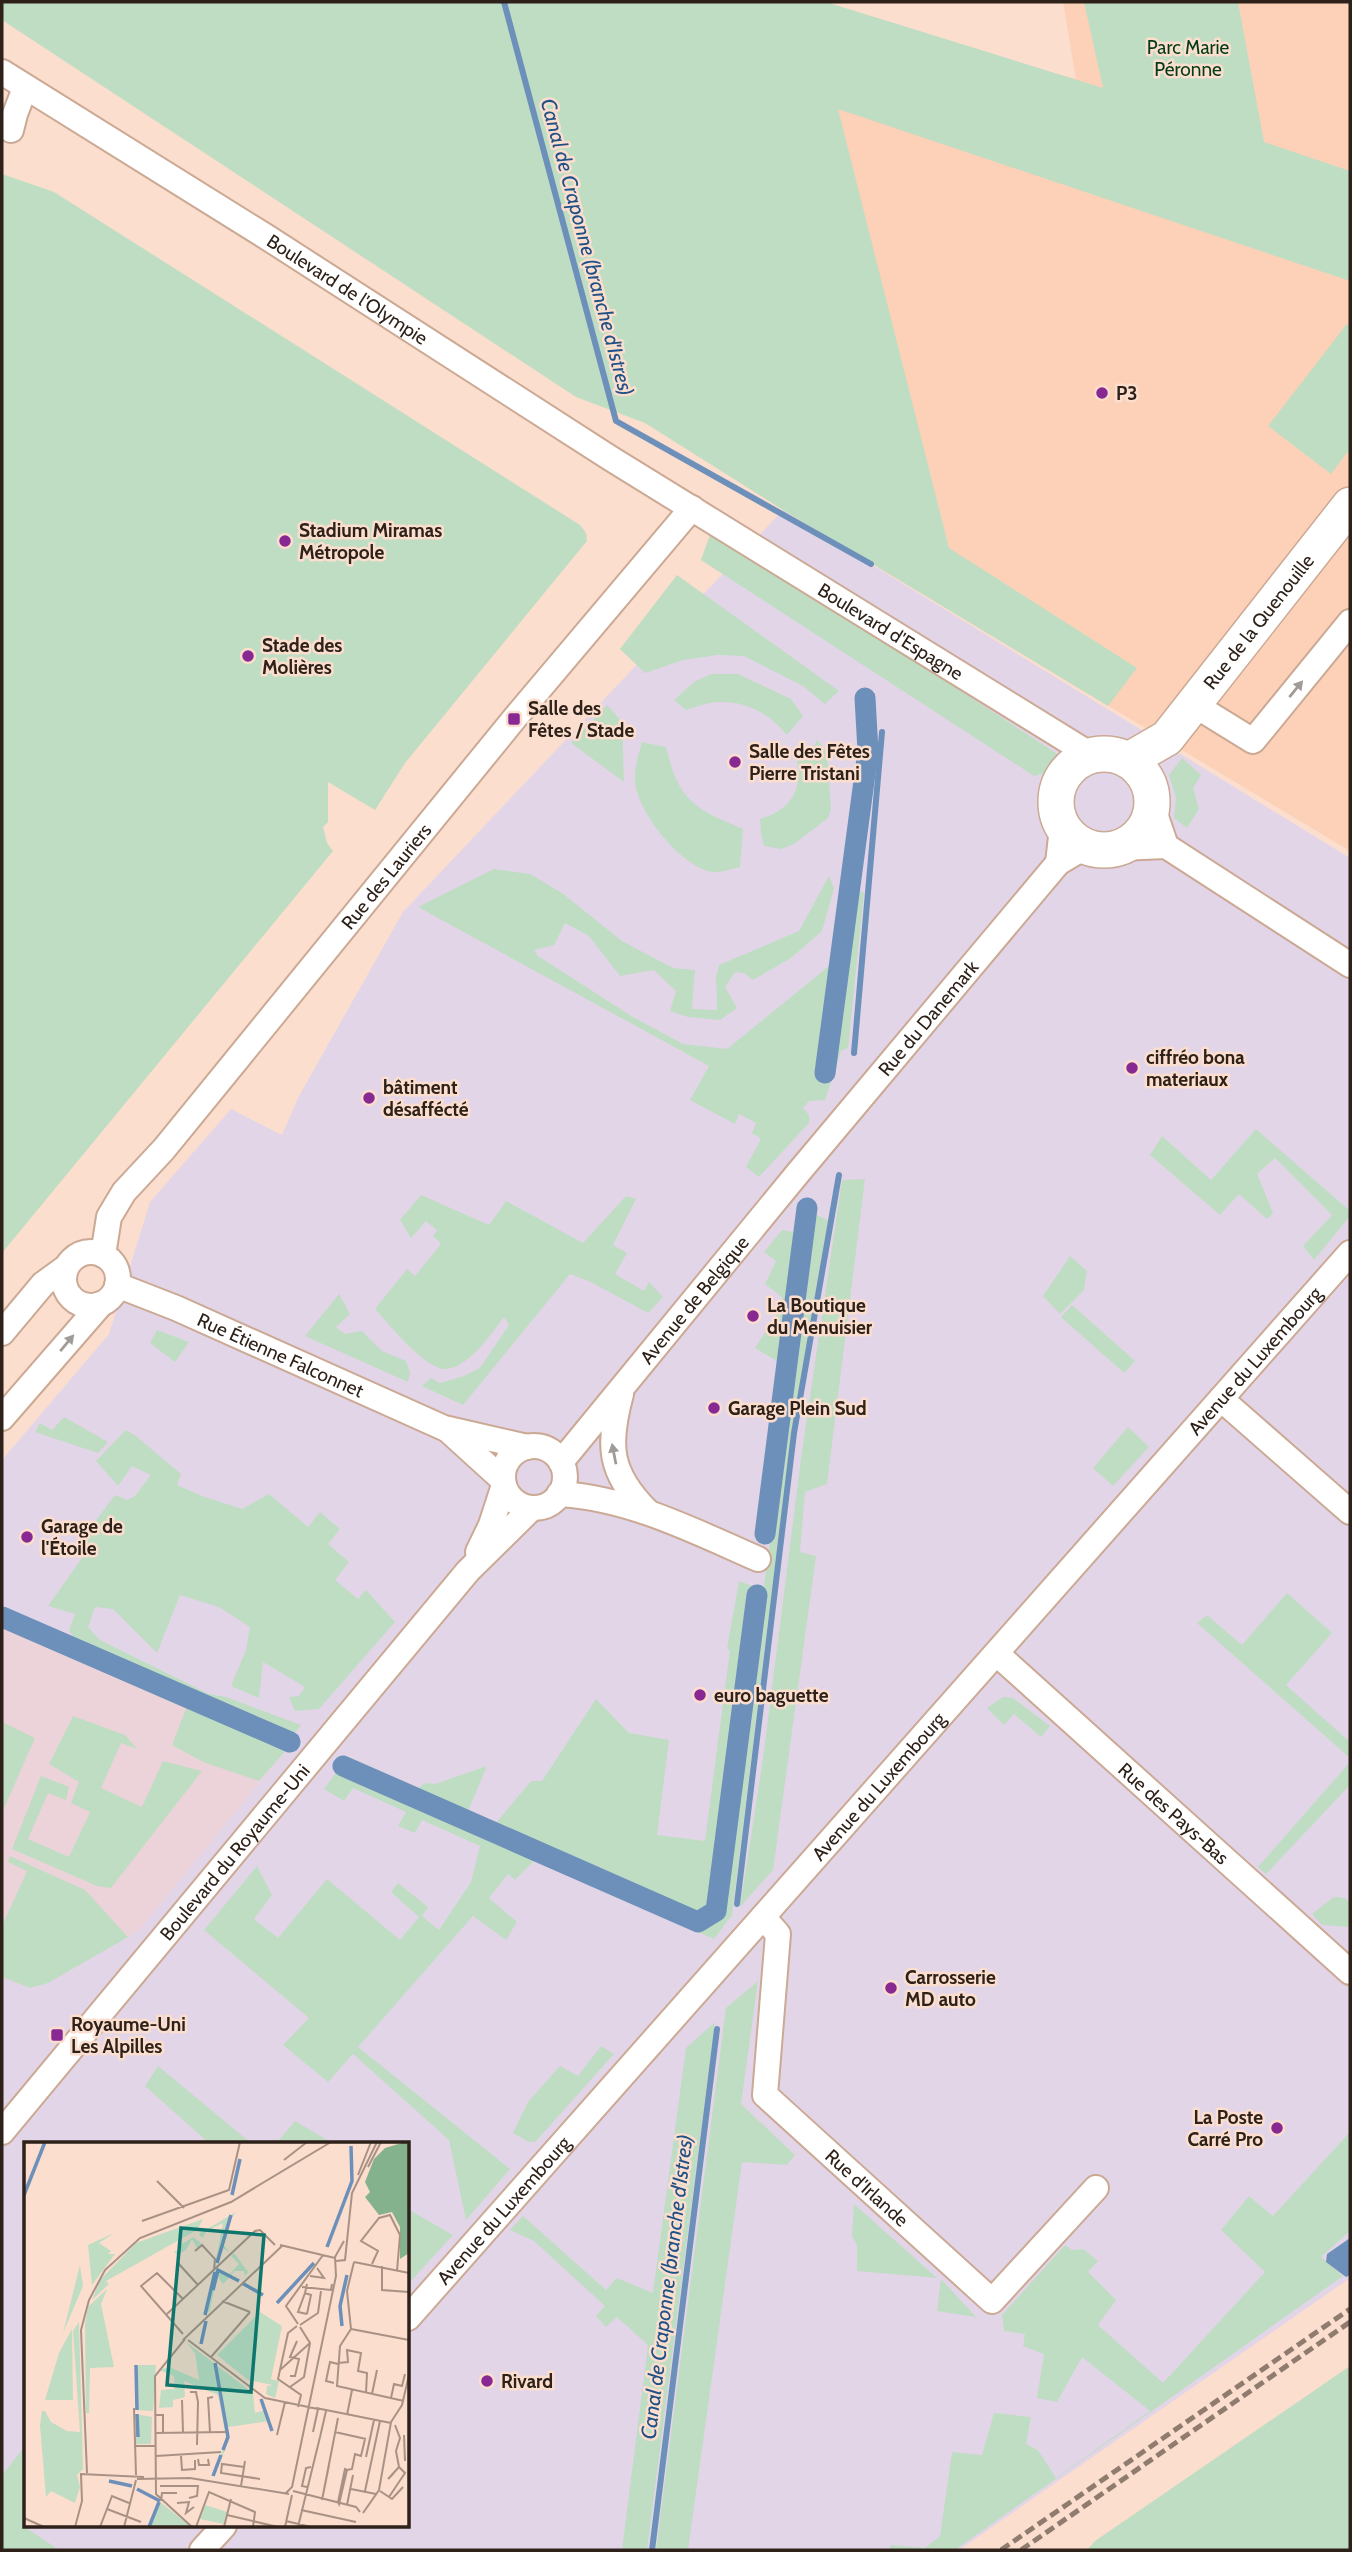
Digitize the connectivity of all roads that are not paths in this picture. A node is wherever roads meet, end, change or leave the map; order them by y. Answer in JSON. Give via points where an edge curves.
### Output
{"nodes":[{"id":1,"x":2,"y":72,"type":"edge"},
{"id":2,"x":26,"y":88,"type":"junction"},
{"id":3,"x":11,"y":130,"type":"dead end"},
{"id":4,"x":692,"y":508,"type":"junction"},
{"id":5,"x":1349,"y":512,"type":"edge"},
{"id":6,"x":1350,"y":622,"type":"edge"},
{"id":7,"x":1193,"y":704,"type":"junction"},
{"id":8,"x":1075,"y":752,"type":"junction"},
{"id":9,"x":1144,"y":783,"type":"junction"},
{"id":10,"x":1068,"y":846,"type":"junction"},
{"id":11,"x":1166,"y":846,"type":"junction"},
{"id":12,"x":1120,"y":848,"type":"junction"},
{"id":13,"x":1350,"y":965,"type":"edge"},
{"id":14,"x":798,"y":1173,"type":"joint"},
{"id":15,"x":1350,"y":1253,"type":"edge"},
{"id":16,"x":103,"y":1255,"type":"junction"},
{"id":17,"x":65,"y":1268,"type":"junction"},
{"id":18,"x":117,"y":1285,"type":"junction"},
{"id":19,"x":101,"y":1304,"type":"junction"},
{"id":20,"x":2,"y":1333,"type":"edge"},
{"id":21,"x":623,"y":1386,"type":"junction"},
{"id":22,"x":1221,"y":1399,"type":"junction"},
{"id":23,"x":2,"y":1418,"type":"edge"},
{"id":24,"x":590,"y":1426,"type":"junction"},
{"id":25,"x":444,"y":1427,"type":"junction"},
{"id":26,"x":531,"y":1447,"type":"junction"},
{"id":27,"x":562,"y":1465,"type":"junction"},
{"id":28,"x":503,"y":1483,"type":"junction"},
{"id":29,"x":559,"y":1494,"type":"junction"},
{"id":30,"x":532,"y":1508,"type":"junction"},
{"id":31,"x":647,"y":1511,"type":"junction"},
{"id":32,"x":1350,"y":1512,"type":"edge"},
{"id":33,"x":758,"y":1559,"type":"dead end"},
{"id":34,"x":468,"y":1571,"type":"junction"},
{"id":35,"x":997,"y":1654,"type":"junction"},
{"id":36,"x":762,"y":1917,"type":"junction"},
{"id":37,"x":1350,"y":1972,"type":"edge"},
{"id":38,"x":2,"y":2132,"type":"edge"},
{"id":39,"x":1096,"y":2188,"type":"dead end"},
{"id":40,"x":410,"y":2316,"type":"edge"},
{"id":41,"x":222,"y":2528,"type":"edge"},
{"id":42,"x":202,"y":2550,"type":"edge"}],
"edges":[{"from":1,"to":2,"type":"street","name":"Boulevard de l'Olympie"},
{"from":2,"to":3,"type":"street"},
{"from":2,"to":4,"type":"street","name":"Boulevard de l'Olympie"},
{"from":4,"to":8,"type":"street","name":"Boulevard d'Espagne"},
{"from":4,"to":16,"type":"street","name":"Rue des Lauriers","via":[[124,1192],[109,1217]]},
{"from":5,"to":7,"type":"street","name":"Rue de la Quenouille"},
{"from":7,"to":6,"type":"street","one_way":true,"via":[[1253,741]]},
{"from":7,"to":9,"type":"street","name":"Rue de la Quenouille","via":[[1167,738]]},
{"from":8,"to":9,"type":"street","via":[[1114,754]]},
{"from":8,"to":10,"type":"street","via":[[1055,797]]},
{"from":9,"to":11,"type":"street"},
{"from":9,"to":12,"type":"street","via":[[1151,816],[1143,831]]},
{"from":10,"to":12,"type":"street","via":[[1100,851]]},
{"from":10,"to":14,"type":"street","name":"Rue du Danemark"},
{"from":11,"to":12,"type":"street"},
{"from":11,"to":13,"type":"street"},
{"from":14,"to":21,"type":"street","name":"Avenue de Belgique"},
{"from":15,"to":22,"type":"street","name":"Avenue du Luxembourg"},
{"from":16,"to":17,"type":"street","via":[[78,1255]]},
{"from":16,"to":18,"type":"street","via":[[115,1267]]},
{"from":17,"to":19,"type":"street","via":[[69,1294],[84,1305]]},
{"from":17,"to":20,"type":"street","via":[[43,1284]]},
{"from":18,"to":19,"type":"street"},
{"from":18,"to":25,"type":"street","name":"Rue Étienne Falconnet"},
{"from":23,"to":19,"type":"street","one_way":true},
{"from":21,"to":24,"type":"street","name":"Avenue de Belgique"},
{"from":31,"to":21,"type":"street","one_way":true,"via":[[629,1493],[614,1456],[613,1425]]},
{"from":22,"to":32,"type":"street"},
{"from":22,"to":35,"type":"street","name":"Avenue du Luxembourg"},
{"from":24,"to":26,"type":"street"},
{"from":24,"to":27,"type":"street","name":"Avenue de Belgique"},
{"from":25,"to":26,"type":"street","name":"Rue Étienne Falconnet"},
{"from":25,"to":28,"type":"street","name":"Rue Étienne Falconnet"},
{"from":26,"to":27,"type":"street","via":[[552,1452]]},
{"from":26,"to":28,"type":"street","via":[[511,1456]]},
{"from":27,"to":29,"type":"street","via":[[565,1476]]},
{"from":27,"to":31,"type":"street"},
{"from":28,"to":30,"type":"street","via":[[514,1500]]},
{"from":28,"to":34,"type":"street","name":"Boulevard du Royaume-Uni","via":[[491,1525]]},
{"from":29,"to":30,"type":"street"},
{"from":29,"to":31,"type":"street"},
{"from":30,"to":34,"type":"street","name":"Boulevard du Royaume-Uni"},
{"from":31,"to":33,"type":"street"},
{"from":34,"to":38,"type":"street","name":"Boulevard du Royaume-Uni"},
{"from":35,"to":36,"type":"street","name":"Avenue du Luxembourg"},
{"from":35,"to":37,"type":"street","name":"Rue des Pays-Bas"},
{"from":36,"to":39,"type":"street","name":"Rue d'Irlande","via":[[778,1934],[765,2095],[992,2301]]},
{"from":36,"to":40,"type":"street","name":"Avenue du Luxembourg"},
{"from":41,"to":42,"type":"street"}]}
